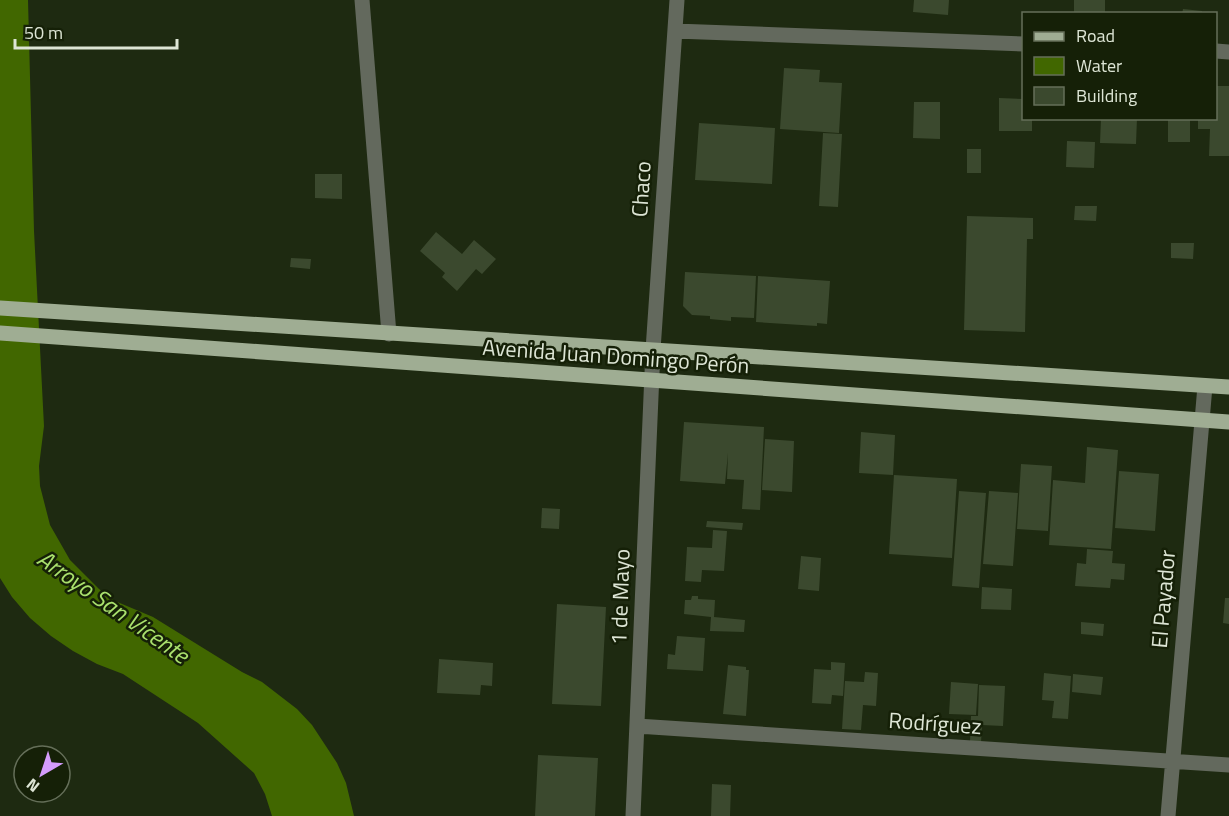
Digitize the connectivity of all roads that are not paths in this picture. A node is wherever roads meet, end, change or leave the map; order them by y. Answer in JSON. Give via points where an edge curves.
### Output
{"nodes":[{"id":1,"x":362,"y":0,"type":"edge"},
{"id":2,"x":676,"y":0,"type":"edge"},
{"id":3,"x":675,"y":31,"type":"junction"},
{"id":4,"x":1022,"y":44,"type":"edge"},
{"id":5,"x":0,"y":308,"type":"edge"},
{"id":6,"x":0,"y":333,"type":"edge"},
{"id":7,"x":389,"y":334,"type":"junction"},
{"id":8,"x":653,"y":350,"type":"junction"},
{"id":9,"x":652,"y":381,"type":"junction"},
{"id":10,"x":1205,"y":386,"type":"junction"},
{"id":11,"x":1229,"y":387,"type":"edge"},
{"id":12,"x":1202,"y":421,"type":"junction"},
{"id":13,"x":1229,"y":422,"type":"edge"},
{"id":14,"x":638,"y":726,"type":"junction"},
{"id":15,"x":1172,"y":761,"type":"junction"},
{"id":16,"x":1229,"y":765,"type":"edge"},
{"id":17,"x":633,"y":816,"type":"edge"},
{"id":18,"x":1168,"y":816,"type":"edge"}],
"edges":[{"from":1,"to":7,"type":"street"},
{"from":2,"to":3,"type":"street","name":"Chaco"},
{"from":3,"to":4,"type":"street"},
{"from":3,"to":8,"type":"street","name":"Chaco"},
{"from":5,"to":7,"type":"main road","name":"Avenida Juan Domingo Perón"},
{"from":6,"to":9,"type":"main road","name":"Avenida Juan Domingo Perón"},
{"from":7,"to":8,"type":"main road","name":"Avenida Juan Domingo Perón"},
{"from":8,"to":9,"type":"street","name":"Chaco"},
{"from":8,"to":10,"type":"main road","name":"Avenida Juan Domingo Perón"},
{"from":9,"to":12,"type":"main road","name":"Avenida Juan Domingo Perón"},
{"from":9,"to":14,"type":"street","name":"1 de Mayo"},
{"from":10,"to":11,"type":"main road","name":"Avenida Juan Domingo Perón"},
{"from":10,"to":12,"type":"street","name":"El Payador"},
{"from":12,"to":13,"type":"main road","name":"Avenida Juan Domingo Perón"},
{"from":12,"to":15,"type":"street","name":"El Payador"},
{"from":14,"to":15,"type":"street","name":"Rodríguez"},
{"from":14,"to":17,"type":"street","name":"1 de Mayo"},
{"from":15,"to":16,"type":"street","name":"Rodríguez"},
{"from":15,"to":18,"type":"street","name":"El Payador"}]}
